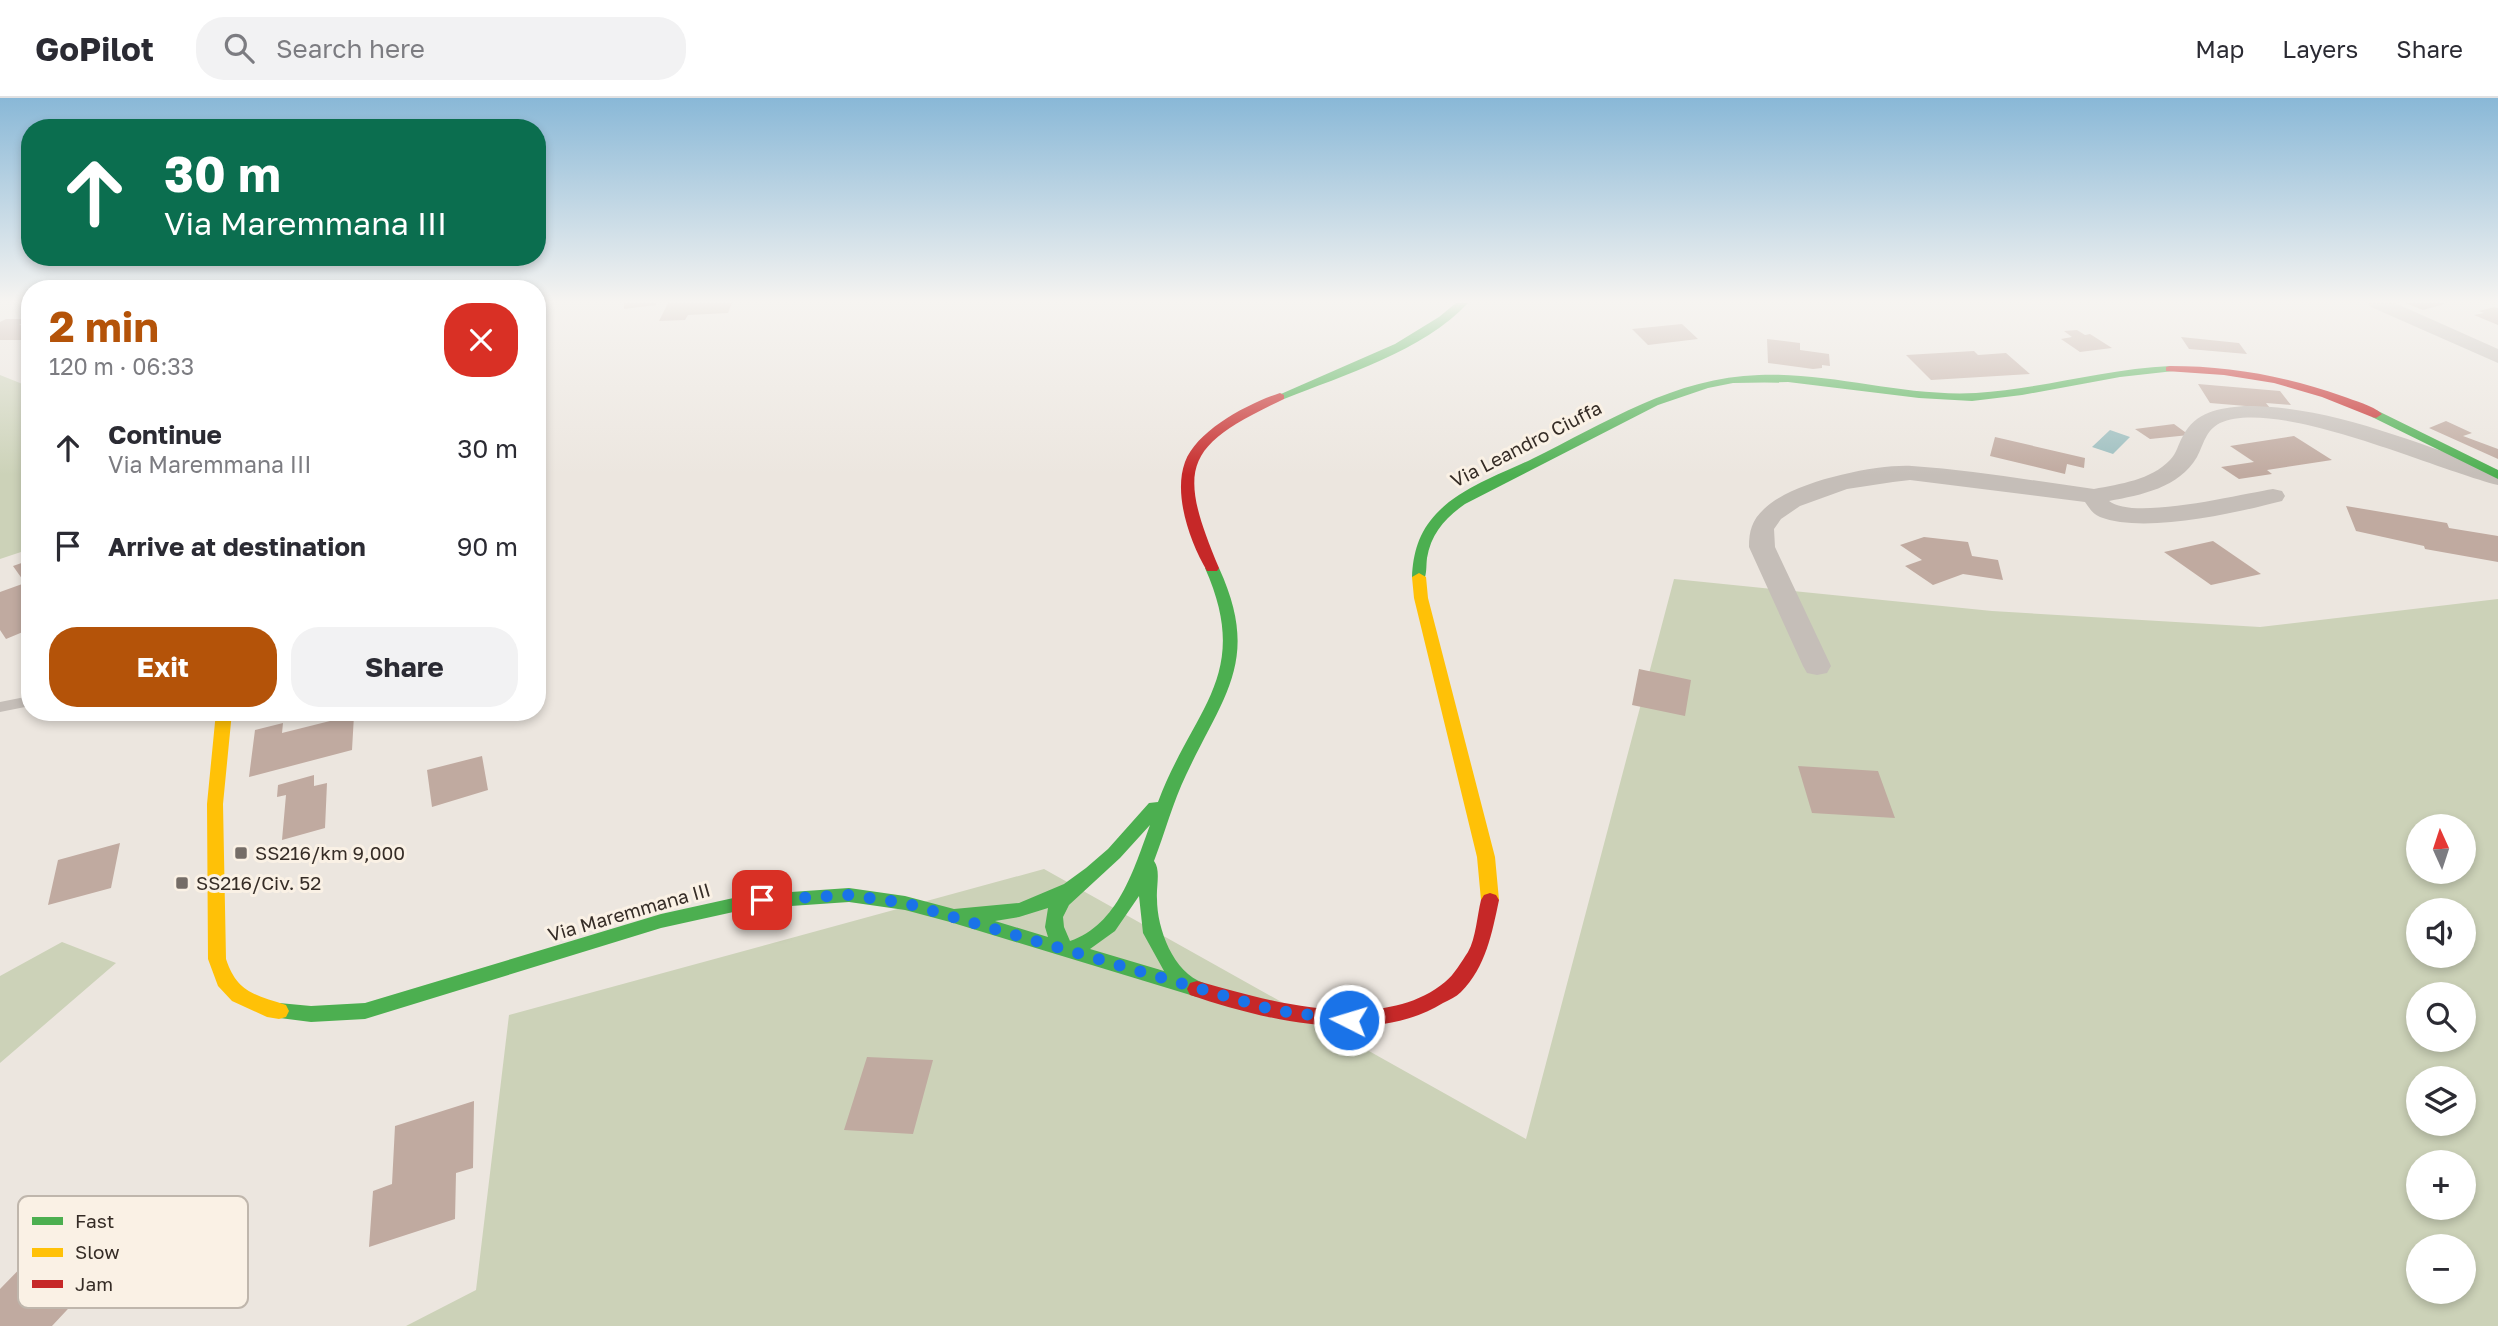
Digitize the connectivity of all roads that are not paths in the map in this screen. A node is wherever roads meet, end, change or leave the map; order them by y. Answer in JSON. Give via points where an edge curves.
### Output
{"nodes":[{"id":1,"x":1368,"y":360,"type":"edge"},
{"id":2,"x":2498,"y":477,"type":"edge"},
{"id":3,"x":2094,"y":496,"type":"junction"},
{"id":4,"x":2273,"y":496,"type":"dead end"},
{"id":5,"x":1817,"y":666,"type":"dead end"},
{"id":6,"x":21,"y":703,"type":"edge"},
{"id":7,"x":0,"y":707,"type":"edge"},
{"id":8,"x":221,"y":721,"type":"edge"},
{"id":9,"x":1175,"y":780,"type":"junction"},
{"id":10,"x":1154,"y":841,"type":"junction"},
{"id":11,"x":1088,"y":875,"type":"junction"},
{"id":12,"x":950,"y":915,"type":"junction"},
{"id":13,"x":1065,"y":950,"type":"junction"},
{"id":14,"x":1191,"y":987,"type":"junction"}],
"edges":[{"from":1,"to":9,"type":"main road","via":[[1235,417],[1212,432],[1195,452],[1187,482],[1192,510],[1224,592],[1231,640],[1221,686]]},
{"from":2,"to":3,"type":"street","via":[[2323,421],[2284,414],[2232,414],[2203,424],[2183,460],[2166,475],[2133,489]]},
{"from":2,"to":14,"type":"main road","name":"Via Leandro Ciuffa","via":[[2342,398],[2283,380],[2219,369],[2143,370],[1993,396],[1752,378],[1707,383],[1670,394],[1454,505],[1431,525],[1421,547],[1422,598],[1490,878],[1488,923],[1465,976],[1425,1007],[1364,1020],[1273,1010]]},
{"from":3,"to":4,"type":"street","via":[[2108,512],[2131,515]]},
{"from":3,"to":5,"type":"street","via":[[1899,473],[1835,486],[1790,502],[1762,524],[1760,541]]},
{"from":6,"to":7,"type":"lane"},
{"from":8,"to":12,"type":"main road","name":"Via Maremmana III","via":[[215,804],[219,971],[233,991],[284,1011],[330,1016],[389,1005],[661,921],[747,902],[849,895]]},
{"from":9,"to":10,"type":"main road"},
{"from":9,"to":11,"type":"main road","via":[[1135,833]]},
{"from":10,"to":13,"type":"main road","via":[[1110,926],[1094,940]]},
{"from":10,"to":14,"type":"main road","via":[[1147,887],[1150,935],[1168,968]]},
{"from":11,"to":12,"type":"main road","via":[[1053,899],[1026,910],[1000,916]]},
{"from":11,"to":13,"type":"main road","via":[[1054,911],[1052,931]]},
{"from":12,"to":13,"type":"main road","name":"Via Maremmana III"},
{"from":13,"to":14,"type":"main road","name":"Via Maremmana III"}]}
